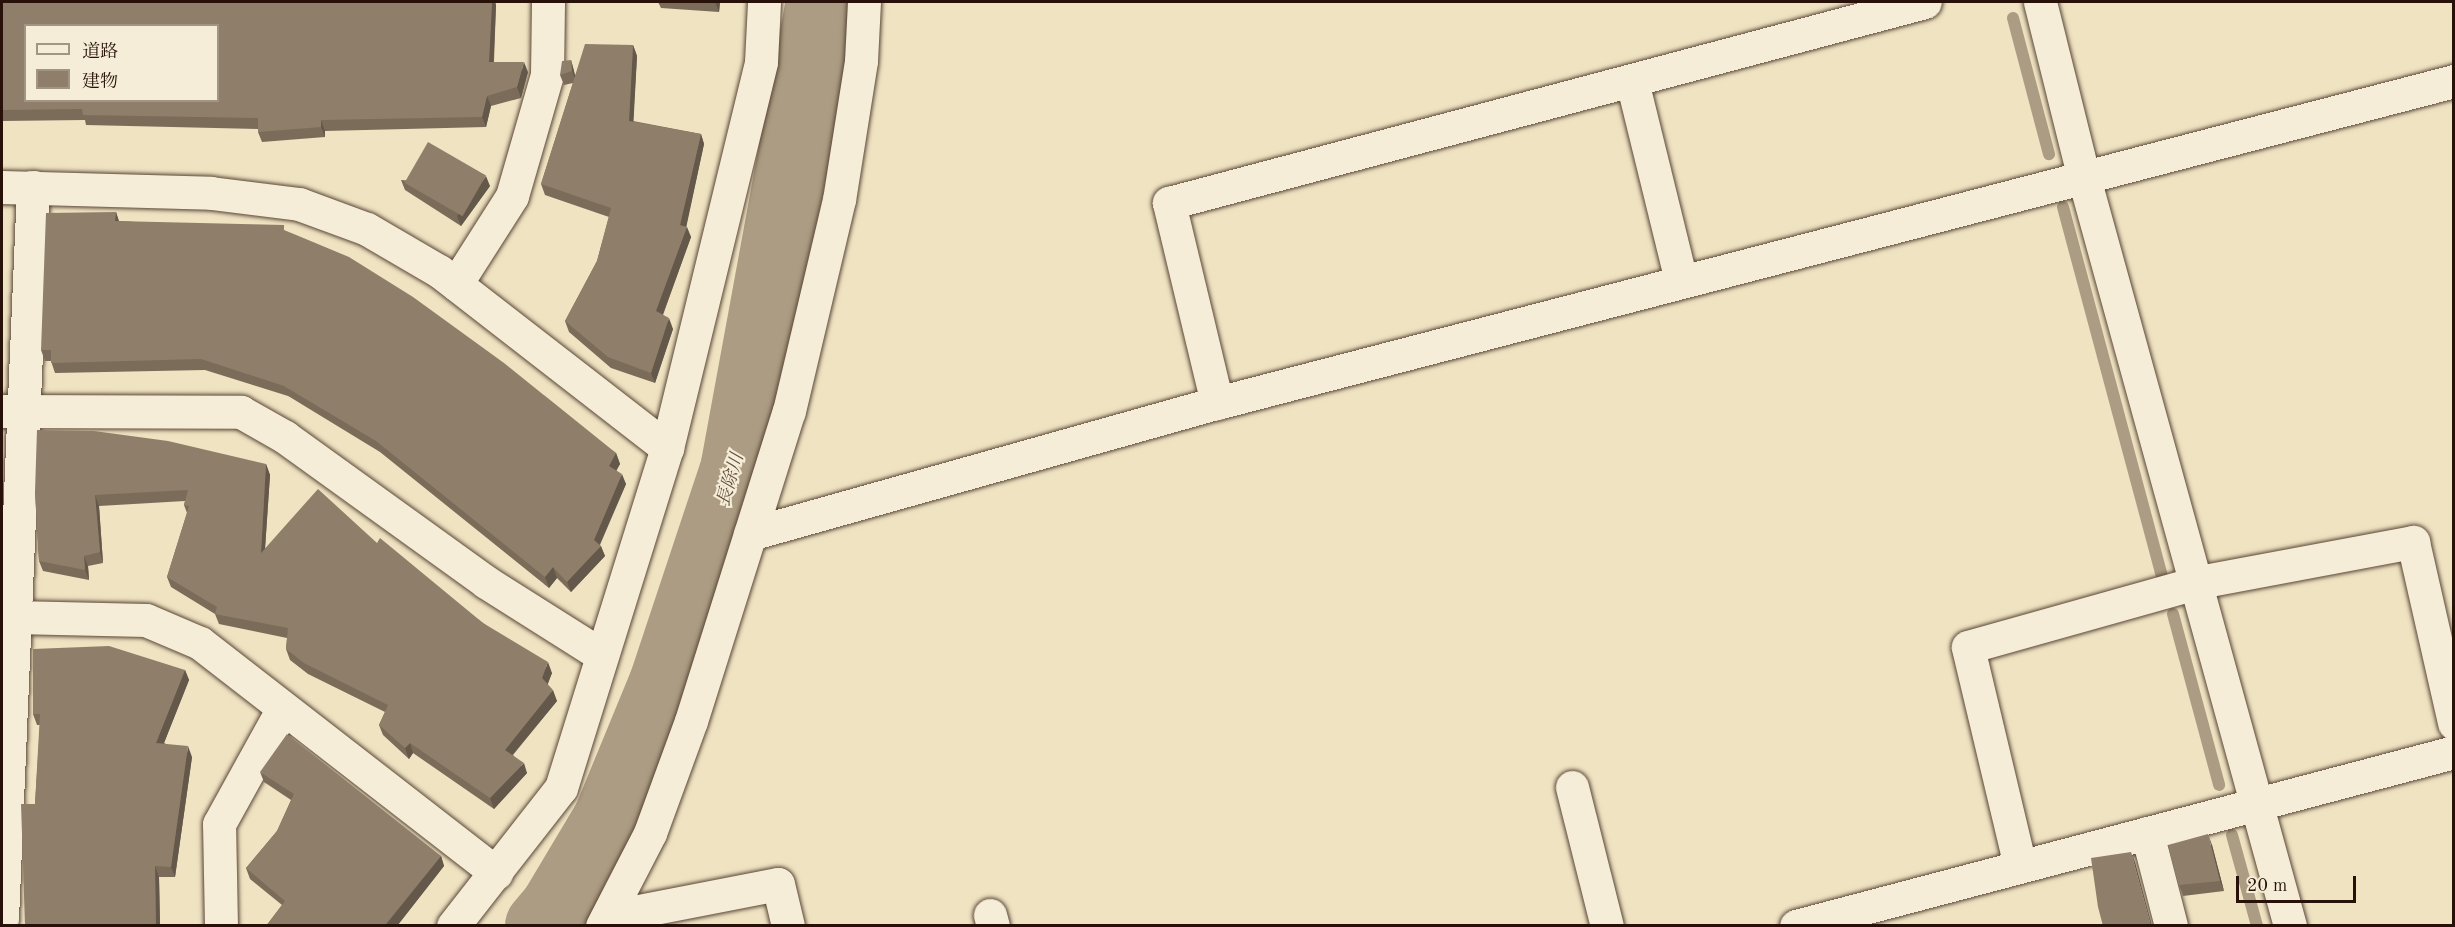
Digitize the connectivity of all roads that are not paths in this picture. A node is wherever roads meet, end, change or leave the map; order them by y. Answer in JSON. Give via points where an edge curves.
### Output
{"nodes":[{"id":1,"x":548,"y":2,"type":"edge"},
{"id":2,"x":764,"y":2,"type":"edge"},
{"id":3,"x":864,"y":2,"type":"edge"},
{"id":4,"x":1925,"y":2,"type":"edge"},
{"id":5,"x":2040,"y":2,"type":"edge"},
{"id":6,"x":1632,"y":81,"type":"junction"},
{"id":7,"x":2454,"y":81,"type":"edge"},
{"id":8,"x":2084,"y":178,"type":"junction"},
{"id":9,"x":17,"y":187,"type":"edge"},
{"id":10,"x":1681,"y":280,"type":"junction"},
{"id":11,"x":456,"y":284,"type":"junction"},
{"id":12,"x":1217,"y":402,"type":"junction"},
{"id":13,"x":12,"y":412,"type":"edge"},
{"id":14,"x":667,"y":448,"type":"junction"},
{"id":15,"x":750,"y":534,"type":"junction"},
{"id":16,"x":2199,"y":582,"type":"junction"},
{"id":17,"x":14,"y":617,"type":"junction"},
{"id":18,"x":600,"y":654,"type":"junction"},
{"id":19,"x":282,"y":710,"type":"junction"},
{"id":20,"x":2454,"y":723,"type":"edge"},
{"id":21,"x":2454,"y":752,"type":"edge"},
{"id":22,"x":1572,"y":787,"type":"dead end"},
{"id":23,"x":2258,"y":803,"type":"junction"},
{"id":24,"x":2147,"y":832,"type":"junction"},
{"id":25,"x":2020,"y":866,"type":"junction"},
{"id":26,"x":496,"y":873,"type":"junction"},
{"id":27,"x":2,"y":911,"type":"edge"},
{"id":28,"x":2,"y":918,"type":"edge"},
{"id":29,"x":605,"y":921,"type":"edge"},
{"id":30,"x":221,"y":926,"type":"edge"},
{"id":31,"x":453,"y":926,"type":"edge"},
{"id":32,"x":788,"y":926,"type":"edge"},
{"id":33,"x":1607,"y":926,"type":"edge"},
{"id":34,"x":1796,"y":926,"type":"edge"},
{"id":35,"x":2171,"y":926,"type":"edge"},
{"id":36,"x":2290,"y":926,"type":"edge"}],
"edges":[{"from":1,"to":11,"type":"street","via":[[547,75],[512,196]]},
{"from":2,"to":14,"type":"street","via":[[761,62]]},
{"from":3,"to":15,"type":"street","via":[[861,61],[839,200],[789,411]]},
{"from":4,"to":6,"type":"street"},
{"from":5,"to":8,"type":"street"},
{"from":6,"to":10,"type":"street"},
{"from":6,"to":12,"type":"street","via":[[1169,203]]},
{"from":7,"to":8,"type":"street"},
{"from":8,"to":10,"type":"street"},
{"from":8,"to":16,"type":"street"},
{"from":9,"to":11,"type":"street","via":[[211,193],[299,204],[367,229]]},
{"from":9,"to":13,"type":"street"},
{"from":10,"to":12,"type":"street"},
{"from":11,"to":14,"type":"street"},
{"from":12,"to":15,"type":"street"},
{"from":13,"to":17,"type":"street"},
{"from":13,"to":18,"type":"street","via":[[241,412],[285,437],[486,582]]},
{"from":14,"to":18,"type":"street"},
{"from":15,"to":29,"type":"street","via":[[692,721],[650,832]]},
{"from":16,"to":20,"type":"street","via":[[2413,542]]},
{"from":16,"to":23,"type":"street"},
{"from":16,"to":25,"type":"street","via":[[1968,647]]},
{"from":17,"to":19,"type":"street","via":[[146,620],[200,643]]},
{"from":17,"to":27,"type":"street"},
{"from":18,"to":26,"type":"street","via":[[561,788]]},
{"from":19,"to":26,"type":"street"},
{"from":19,"to":30,"type":"street","via":[[219,824]]},
{"from":21,"to":23,"type":"street"},
{"from":22,"to":33,"type":"street"},
{"from":23,"to":24,"type":"street"},
{"from":23,"to":36,"type":"street"},
{"from":24,"to":25,"type":"street"},
{"from":24,"to":35,"type":"street"},
{"from":25,"to":34,"type":"street"},
{"from":26,"to":31,"type":"street"},
{"from":27,"to":28,"type":"street"},
{"from":29,"to":32,"type":"street","via":[[777,884]]}]}
